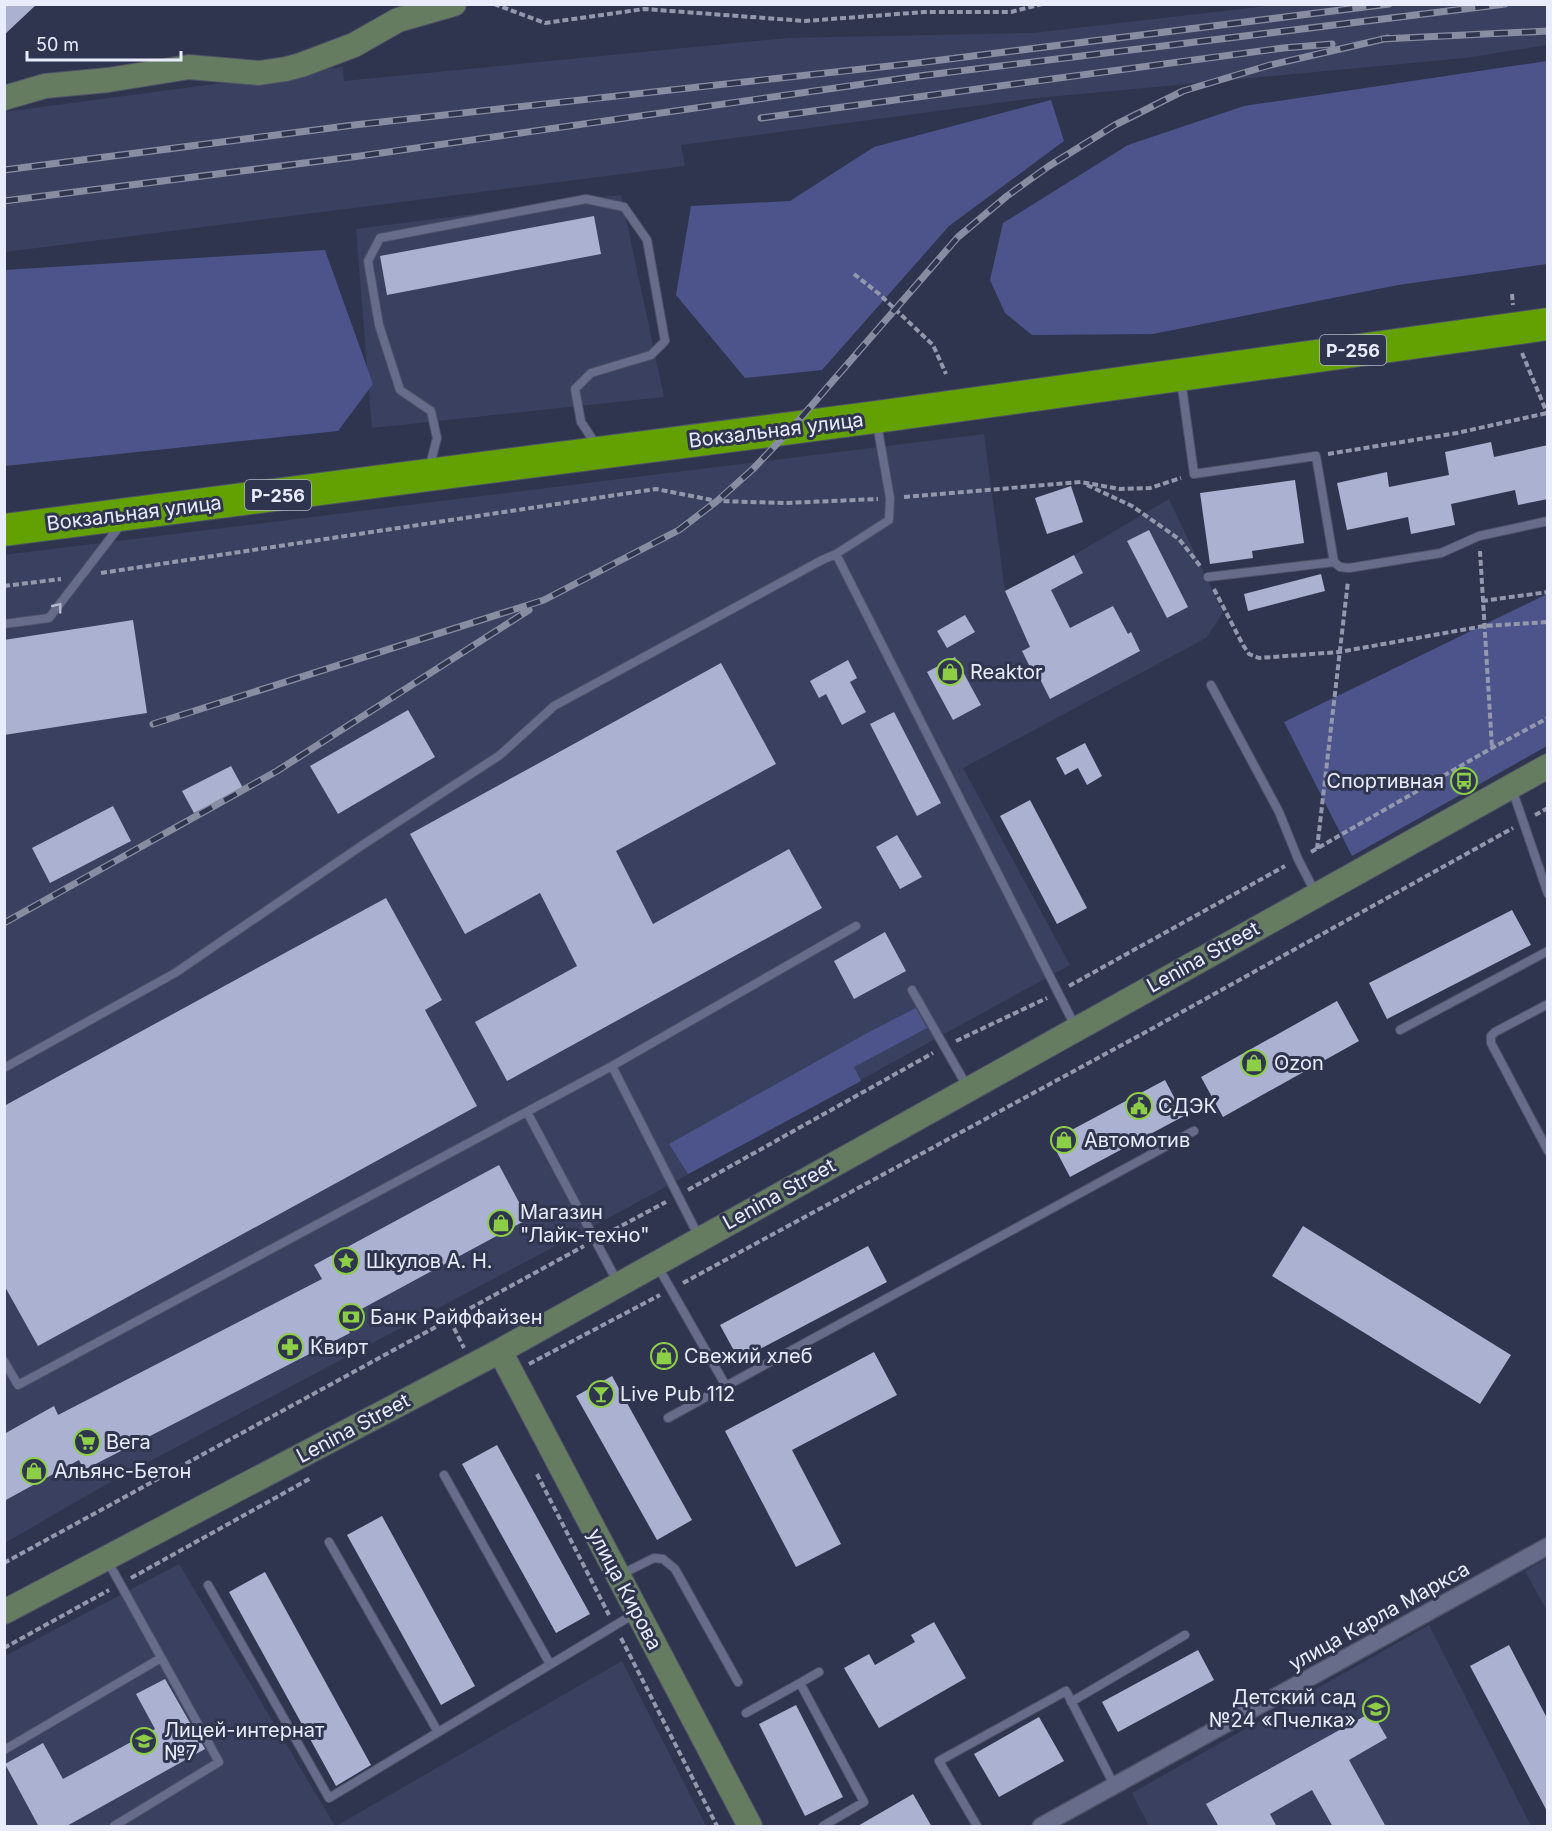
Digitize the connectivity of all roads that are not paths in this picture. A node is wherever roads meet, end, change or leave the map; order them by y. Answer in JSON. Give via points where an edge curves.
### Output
{"nodes":[{"id":1,"x":454,"y":4,"type":"edge"},
{"id":2,"x":4,"y":98,"type":"edge"},
{"id":3,"x":1540,"y":327,"type":"edge"},
{"id":4,"x":1180,"y":374,"type":"junction"},
{"id":5,"x":876,"y":417,"type":"junction"},
{"id":6,"x":601,"y":453,"type":"junction"},
{"id":7,"x":428,"y":475,"type":"junction"},
{"id":8,"x":129,"y":514,"type":"junction"},
{"id":9,"x":1548,"y":521,"type":"edge"},
{"id":10,"x":4,"y":530,"type":"edge"},
{"id":11,"x":836,"y":554,"type":"junction"},
{"id":12,"x":1334,"y":562,"type":"junction"},
{"id":13,"x":1208,"y":577,"type":"road end"},
{"id":14,"x":4,"y":624,"type":"edge"},
{"id":15,"x":1211,"y":685,"type":"dead end"},
{"id":16,"x":1548,"y":766,"type":"edge"},
{"id":17,"x":1511,"y":786,"type":"junction"},
{"id":18,"x":1317,"y":894,"type":"junction"},
{"id":19,"x":1548,"y":894,"type":"edge"},
{"id":20,"x":856,"y":926,"type":"dead end"},
{"id":21,"x":1548,"y":951,"type":"edge"},
{"id":22,"x":912,"y":990,"type":"dead end"},
{"id":23,"x":1548,"y":1004,"type":"edge"},
{"id":24,"x":1076,"y":1028,"type":"junction"},
{"id":25,"x":1400,"y":1030,"type":"dead end"},
{"id":26,"x":612,"y":1066,"type":"junction"},
{"id":27,"x":4,"y":1068,"type":"edge"},
{"id":28,"x":968,"y":1088,"type":"junction"},
{"id":29,"x":527,"y":1112,"type":"junction"},
{"id":30,"x":1194,"y":1131,"type":"dead end"},
{"id":31,"x":1548,"y":1150,"type":"edge"},
{"id":32,"x":700,"y":1238,"type":"junction"},
{"id":33,"x":656,"y":1262,"type":"junction"},
{"id":34,"x":619,"y":1284,"type":"junction"},
{"id":35,"x":500,"y":1351,"type":"junction"},
{"id":36,"x":4,"y":1361,"type":"edge"},
{"id":37,"x":726,"y":1386,"type":"junction"},
{"id":38,"x":668,"y":1418,"type":"dead end"},
{"id":39,"x":444,"y":1475,"type":"dead end"},
{"id":40,"x":329,"y":1542,"type":"dead end"},
{"id":41,"x":1548,"y":1546,"type":"edge"},
{"id":42,"x":106,"y":1558,"type":"junction"},
{"id":43,"x":619,"y":1576,"type":"junction"},
{"id":44,"x":208,"y":1585,"type":"dead end"},
{"id":45,"x":4,"y":1612,"type":"edge"},
{"id":46,"x":637,"y":1612,"type":"junction"},
{"id":47,"x":1185,"y":1635,"type":"dead end"},
{"id":48,"x":161,"y":1658,"type":"junction"},
{"id":49,"x":550,"y":1664,"type":"junction"},
{"id":50,"x":819,"y":1672,"type":"dead end"},
{"id":51,"x":738,"y":1682,"type":"dead end"},
{"id":52,"x":800,"y":1683,"type":"junction"},
{"id":53,"x":1071,"y":1702,"type":"junction"},
{"id":54,"x":746,"y":1713,"type":"dead end"},
{"id":55,"x":438,"y":1732,"type":"junction"},
{"id":56,"x":4,"y":1750,"type":"edge"},
{"id":57,"x":1115,"y":1787,"type":"junction"},
{"id":58,"x":1047,"y":1825,"type":"edge"},
{"id":59,"x":114,"y":1827,"type":"edge"},
{"id":60,"x":750,"y":1827,"type":"edge"},
{"id":61,"x":823,"y":1827,"type":"edge"},
{"id":62,"x":977,"y":1827,"type":"edge"}],
"edges":[{"from":1,"to":2,"type":"main road","via":[[398,20],[354,45],[286,69],[259,73],[189,67],[45,86]]},
{"from":3,"to":4,"type":"highway","name":"Вокзальная улица","number":"Р-256"},
{"from":4,"to":5,"type":"highway","name":"Вокзальная улица","number":"Р-256"},
{"from":4,"to":12,"type":"lane","via":[[1194,474],[1316,456]]},
{"from":5,"to":6,"type":"highway","name":"Вокзальная улица","number":"Р-256"},
{"from":5,"to":11,"type":"lane","via":[[890,498],[889,520]]},
{"from":6,"to":7,"type":"highway","name":"Вокзальная улица","number":"Р-256"},
{"from":6,"to":7,"type":"lane","via":[[581,422],[575,390],[591,373],[651,355],[665,341],[647,240],[624,207],[586,200],[380,238],[368,261],[379,326],[400,390],[431,411],[437,438]]},
{"from":7,"to":8,"type":"highway","name":"Вокзальная улица","number":"Р-256"},
{"from":8,"to":10,"type":"highway","name":"Вокзальная улица","number":"Р-256"},
{"from":14,"to":8,"type":"lane","one_way":true,"via":[[49,618]]},
{"from":9,"to":12,"type":"lane","via":[[1479,536],[1440,553],[1349,568]]},
{"from":11,"to":24,"type":"lane"},
{"from":11,"to":27,"type":"lane","via":[[554,705],[500,755],[175,973]]},
{"from":12,"to":13,"type":"lane"},
{"from":15,"to":18,"type":"lane","via":[[1279,812]]},
{"from":16,"to":17,"type":"main road","name":"Lenina Street"},
{"from":17,"to":18,"type":"main road","name":"Lenina Street"},
{"from":17,"to":19,"type":"lane"},
{"from":18,"to":24,"type":"main road","name":"Lenina Street"},
{"from":20,"to":26,"type":"lane"},
{"from":21,"to":25,"type":"lane"},
{"from":22,"to":28,"type":"lane"},
{"from":23,"to":31,"type":"lane","via":[[1491,1036],[1491,1043]]},
{"from":24,"to":28,"type":"main road","name":"Lenina Street"},
{"from":26,"to":29,"type":"lane"},
{"from":26,"to":32,"type":"lane"},
{"from":28,"to":32,"type":"main road","name":"Lenina Street"},
{"from":29,"to":34,"type":"lane"},
{"from":29,"to":36,"type":"lane","via":[[18,1385]]},
{"from":30,"to":37,"type":"lane"},
{"from":32,"to":33,"type":"main road","name":"Lenina Street"},
{"from":33,"to":34,"type":"main road","name":"Lenina Street"},
{"from":33,"to":37,"type":"lane"},
{"from":34,"to":35,"type":"main road","name":"Lenina Street"},
{"from":35,"to":42,"type":"main road","name":"Lenina Street"},
{"from":35,"to":43,"type":"main road","name":"улица Кирова"},
{"from":37,"to":38,"type":"lane"},
{"from":39,"to":49,"type":"lane"},
{"from":40,"to":55,"type":"lane"},
{"from":41,"to":57,"type":"street","name":"улица Карла Маркса"},
{"from":42,"to":45,"type":"main road","name":"Lenina Street"},
{"from":42,"to":48,"type":"lane"},
{"from":43,"to":46,"type":"main road","name":"улица Кирова"},
{"from":43,"to":51,"type":"lane","via":[[654,1558],[663,1559],[675,1569]]},
{"from":44,"to":55,"type":"lane","via":[[328,1798]]},
{"from":46,"to":49,"type":"lane"},
{"from":46,"to":60,"type":"main road","name":"улица Кирова"},
{"from":47,"to":53,"type":"lane"},
{"from":48,"to":56,"type":"lane"},
{"from":48,"to":59,"type":"lane","via":[[219,1762]]},
{"from":49,"to":55,"type":"lane"},
{"from":50,"to":52,"type":"lane"},
{"from":52,"to":54,"type":"lane"},
{"from":52,"to":61,"type":"lane","via":[[864,1802]]},
{"from":53,"to":57,"type":"lane"},
{"from":53,"to":62,"type":"lane","via":[[1066,1691],[939,1761]]},
{"from":57,"to":58,"type":"street","name":"улица Карла Маркса"}]}
